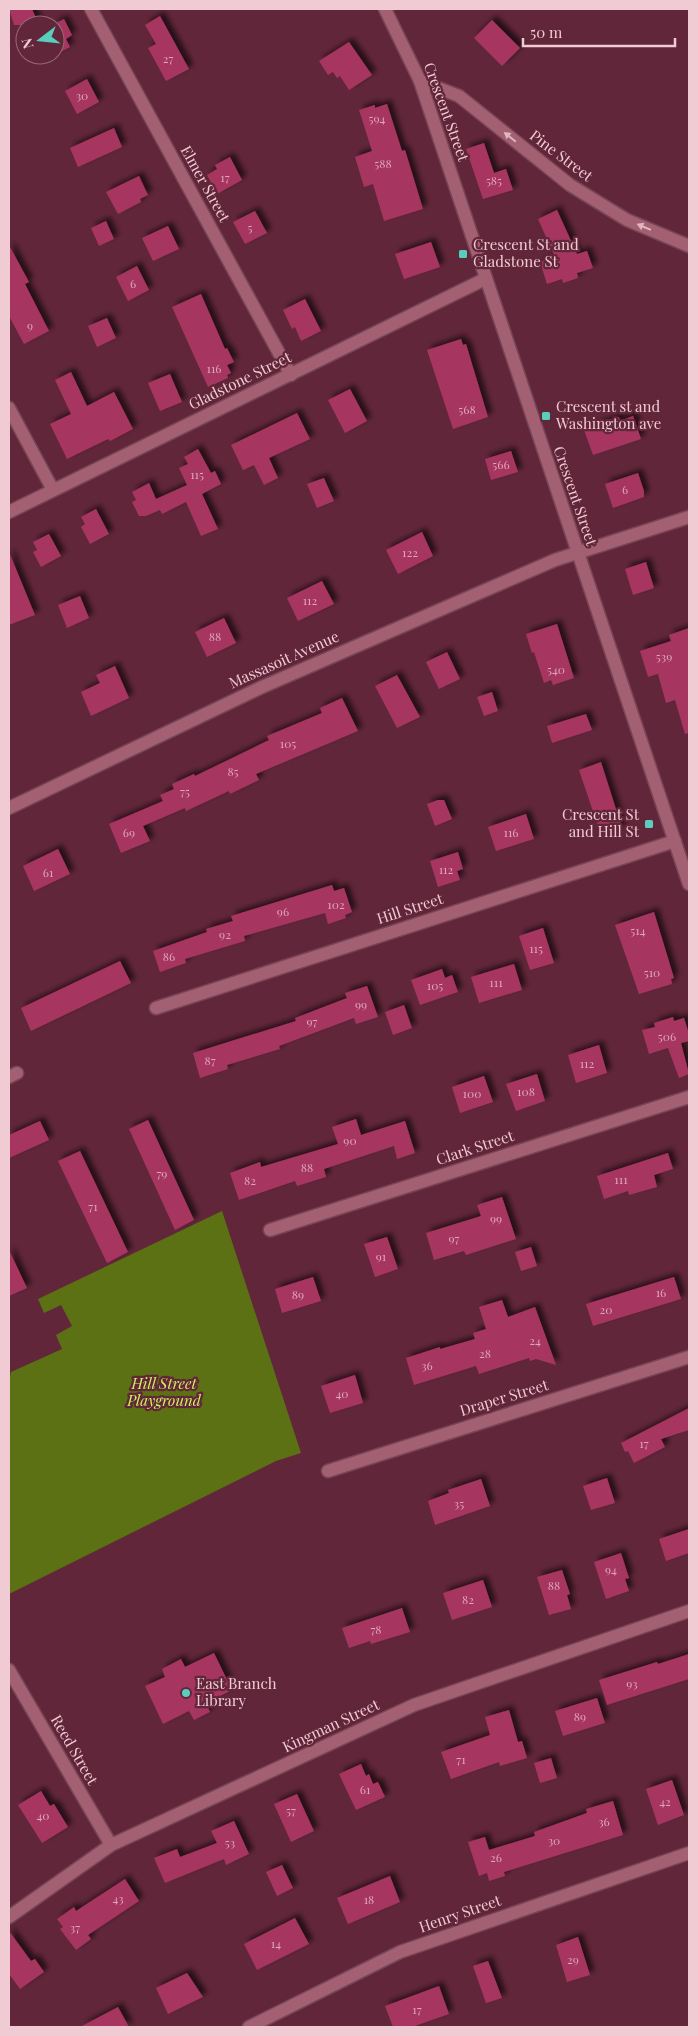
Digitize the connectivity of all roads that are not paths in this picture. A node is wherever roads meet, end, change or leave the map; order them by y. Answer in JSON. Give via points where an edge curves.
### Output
{"nodes":[{"id":1,"x":91,"y":9,"type":"edge"},
{"id":2,"x":384,"y":9,"type":"edge"},
{"id":3,"x":420,"y":81,"type":"junction"},
{"id":4,"x":689,"y":246,"type":"edge"},
{"id":5,"x":486,"y":279,"type":"junction"},
{"id":6,"x":291,"y":375,"type":"junction"},
{"id":7,"x":9,"y":408,"type":"edge"},
{"id":8,"x":53,"y":490,"type":"junction"},
{"id":9,"x":9,"y":512,"type":"edge"},
{"id":10,"x":689,"y":517,"type":"edge"},
{"id":11,"x":577,"y":553,"type":"junction"},
{"id":12,"x":9,"y":808,"type":"edge"},
{"id":13,"x":675,"y":840,"type":"junction"},
{"id":14,"x":689,"y":884,"type":"edge"},
{"id":15,"x":156,"y":1008,"type":"dead end"},
{"id":16,"x":689,"y":1097,"type":"edge"},
{"id":17,"x":270,"y":1230,"type":"dead end"},
{"id":18,"x":689,"y":1357,"type":"edge"},
{"id":19,"x":328,"y":1471,"type":"dead end"},
{"id":20,"x":689,"y":1612,"type":"edge"},
{"id":21,"x":9,"y":1670,"type":"edge"},
{"id":22,"x":112,"y":1845,"type":"junction"},
{"id":23,"x":689,"y":1853,"type":"edge"},
{"id":24,"x":9,"y":1916,"type":"edge"},
{"id":25,"x":249,"y":2027,"type":"edge"}],
"edges":[{"from":1,"to":6,"type":"street","name":"Elmer Street"},
{"from":2,"to":3,"type":"street","name":"Crescent Street"},
{"from":4,"to":3,"type":"street","name":"Pine Street","one_way":true,"via":[[627,220],[578,190],[459,96]]},
{"from":3,"to":5,"type":"street","name":"Crescent Street"},
{"from":5,"to":6,"type":"street","name":"Gladstone Street"},
{"from":5,"to":11,"type":"street","name":"Crescent Street"},
{"from":6,"to":8,"type":"street","name":"Gladstone Street"},
{"from":7,"to":8,"type":"street"},
{"from":8,"to":9,"type":"street","name":"Gladstone Street"},
{"from":10,"to":11,"type":"street","name":"Massasoit Avenue"},
{"from":11,"to":12,"type":"street","name":"Massasoit Avenue","via":[[262,687]]},
{"from":11,"to":13,"type":"street","name":"Crescent Street"},
{"from":13,"to":14,"type":"street","name":"Crescent Street"},
{"from":13,"to":15,"type":"street","name":"Hill Street"},
{"from":16,"to":17,"type":"street","name":"Clark Street"},
{"from":18,"to":19,"type":"street","name":"Draper Street"},
{"from":20,"to":22,"type":"street","name":"Kingman Street","via":[[414,1704]]},
{"from":21,"to":22,"type":"street","name":"Reed Street"},
{"from":22,"to":24,"type":"street","name":"Kingman Street"},
{"from":23,"to":25,"type":"street","name":"Henry Street","via":[[400,1952]]}]}
